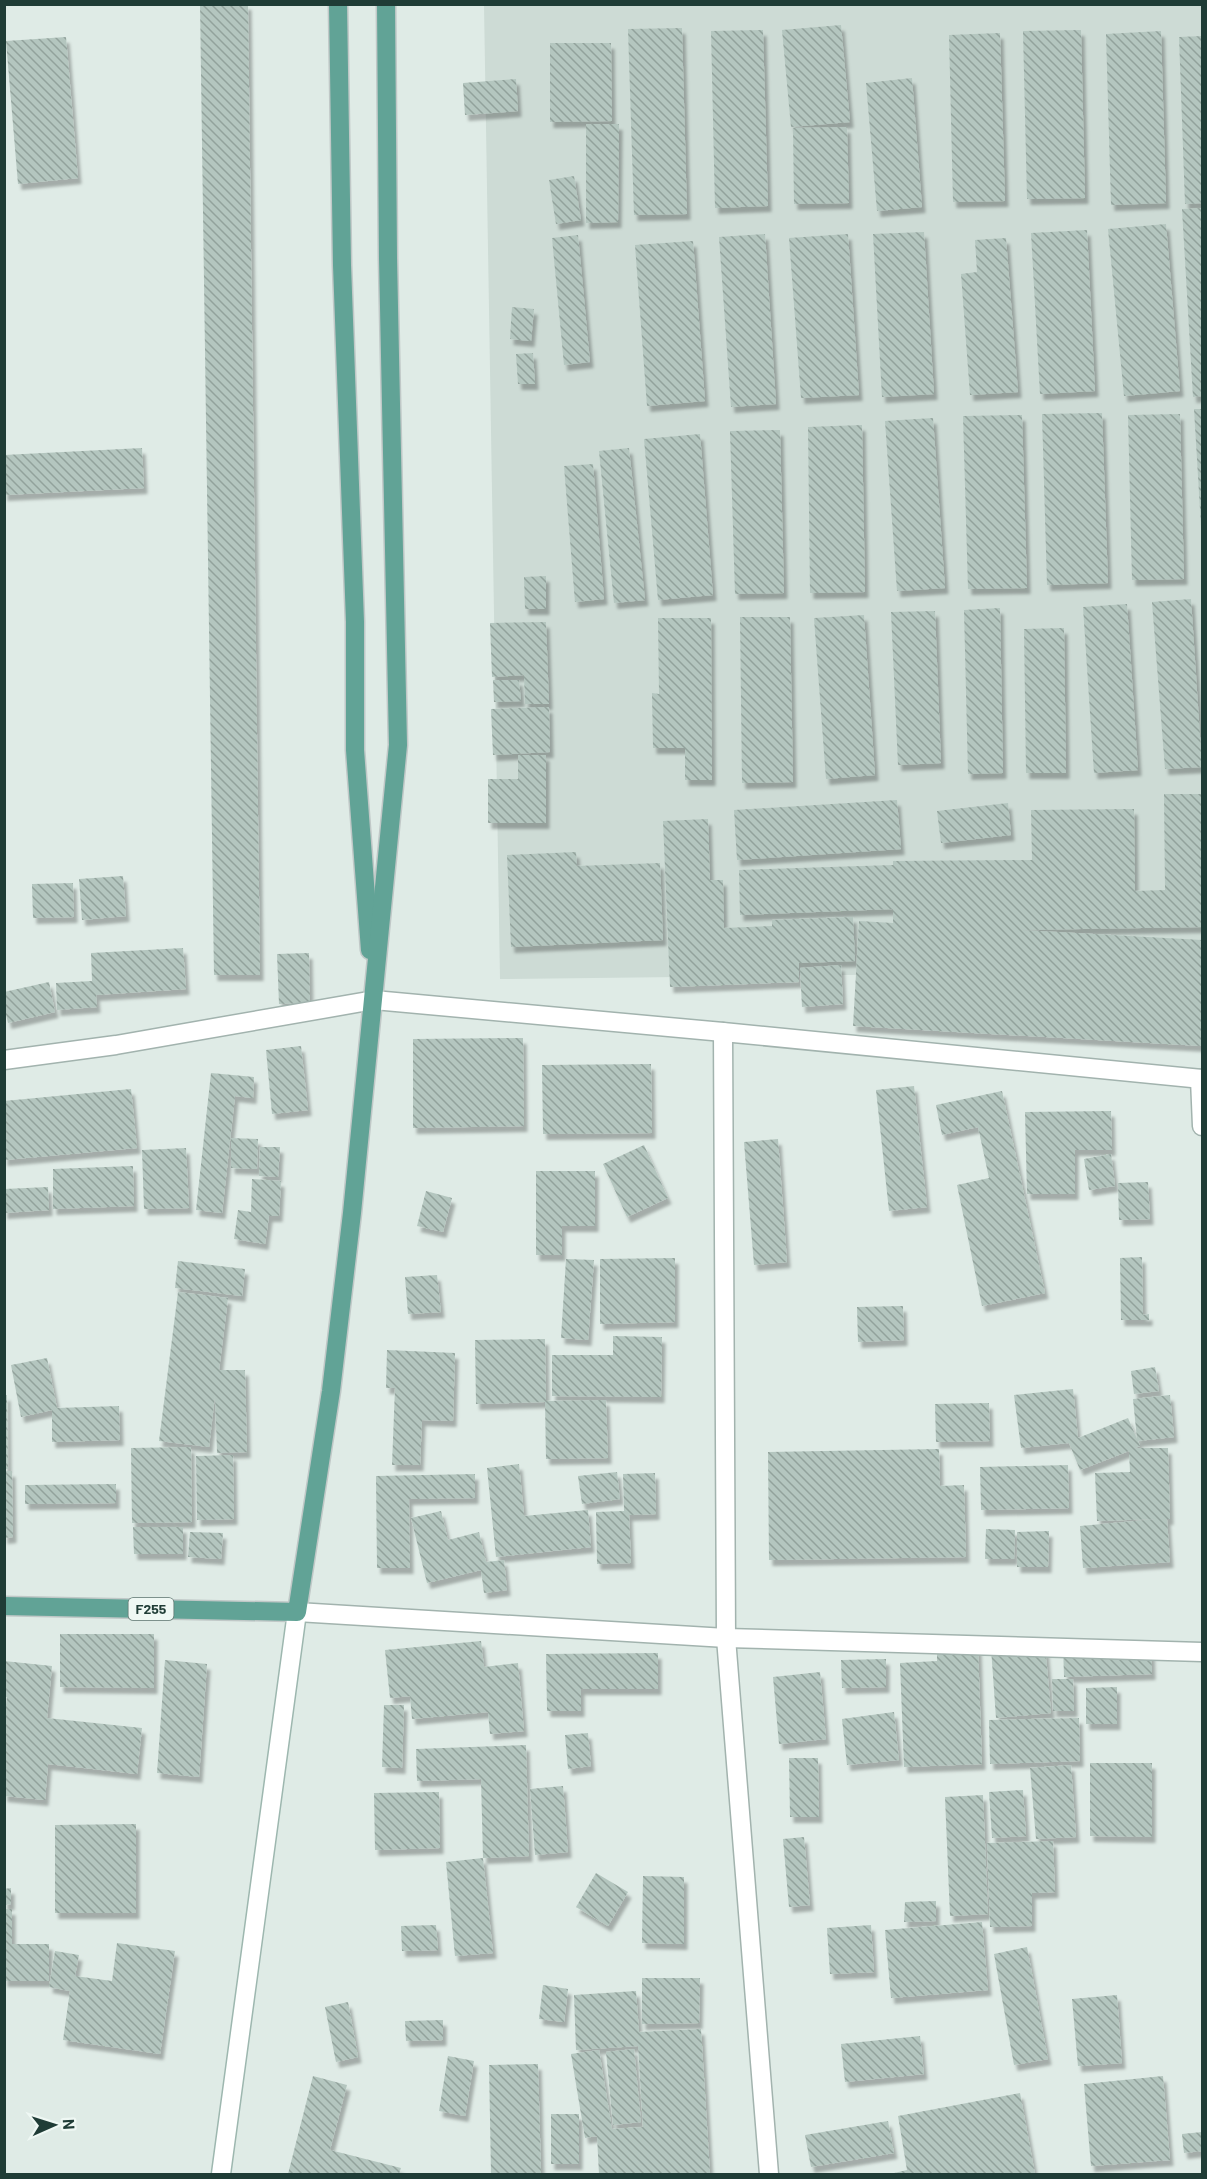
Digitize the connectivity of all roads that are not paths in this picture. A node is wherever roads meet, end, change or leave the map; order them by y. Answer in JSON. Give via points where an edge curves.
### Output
{"nodes":[{"id":1,"x":338,"y":4,"type":"edge"},
{"id":2,"x":386,"y":4,"type":"edge"},
{"id":3,"x":374,"y":1000,"type":"junction"},
{"id":4,"x":723,"y":1032,"type":"junction"},
{"id":5,"x":4,"y":1060,"type":"edge"},
{"id":6,"x":1201,"y":1079,"type":"edge"},
{"id":7,"x":1203,"y":1126,"type":"edge"},
{"id":8,"x":4,"y":1606,"type":"edge"},
{"id":9,"x":297,"y":1612,"type":"junction"},
{"id":10,"x":726,"y":1638,"type":"junction"},
{"id":11,"x":1203,"y":1652,"type":"edge"},
{"id":12,"x":221,"y":2175,"type":"edge"},
{"id":13,"x":769,"y":2175,"type":"edge"}],
"edges":[{"from":1,"to":3,"type":"main road","via":[[342,265],[355,622],[354,750]]},
{"from":2,"to":3,"type":"main road","via":[[398,745]]},
{"from":3,"to":4,"type":"street"},
{"from":3,"to":5,"type":"street","via":[[116,1045]]},
{"from":3,"to":9,"type":"main road","via":[[332,1379]]},
{"from":4,"to":6,"type":"street"},
{"from":4,"to":10,"type":"street"},
{"from":6,"to":7,"type":"street"},
{"from":8,"to":9,"type":"main road","number":"F255"},
{"from":9,"to":10,"type":"street"},
{"from":9,"to":12,"type":"street"},
{"from":10,"to":11,"type":"street"},
{"from":10,"to":13,"type":"street"}]}
